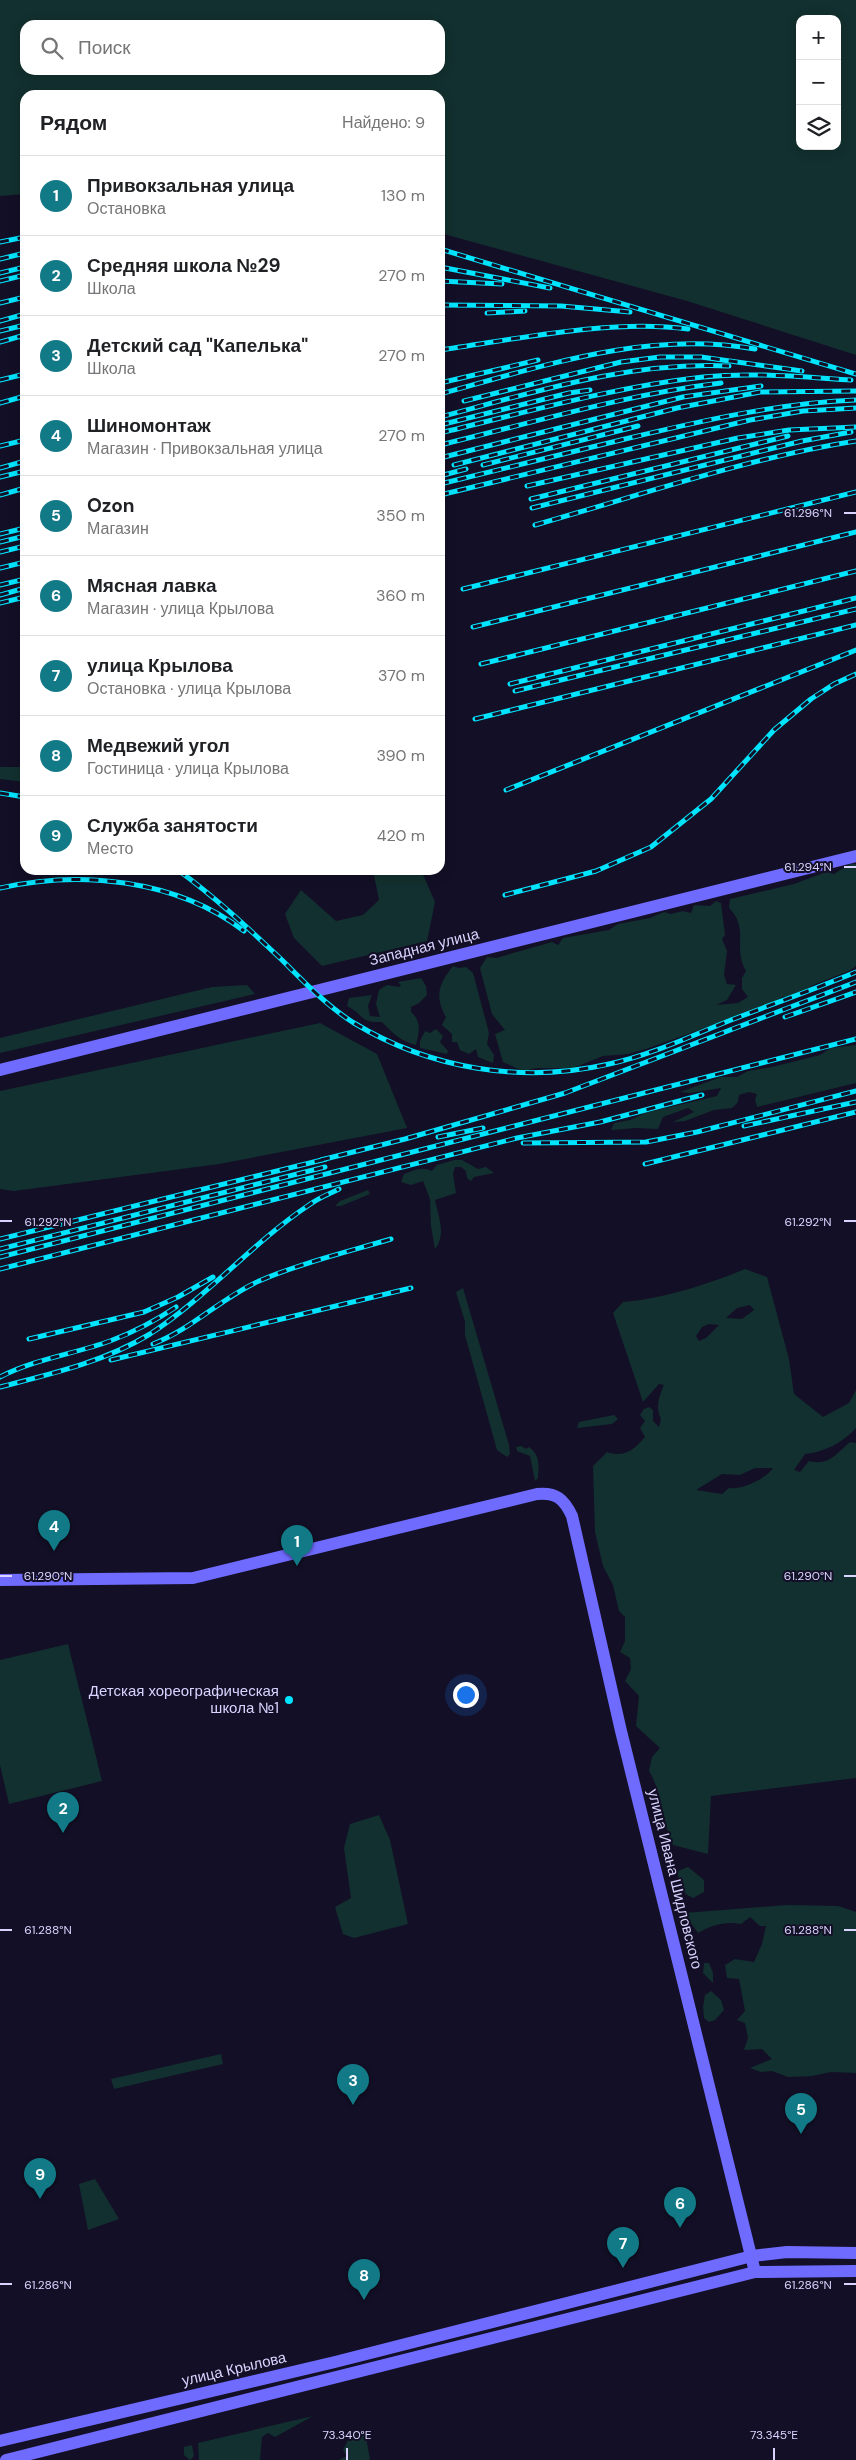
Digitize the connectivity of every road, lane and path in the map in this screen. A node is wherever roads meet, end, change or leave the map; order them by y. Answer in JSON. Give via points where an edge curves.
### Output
{"nodes":[{"id":1,"x":856,"y":856,"type":"edge"},
{"id":2,"x":0,"y":1070,"type":"edge"},
{"id":3,"x":0,"y":1580,"type":"edge"},
{"id":4,"x":856,"y":2253,"type":"edge"},
{"id":5,"x":752,"y":2256,"type":"junction"},
{"id":6,"x":856,"y":2271,"type":"edge"},
{"id":7,"x":755,"y":2272,"type":"junction"},
{"id":8,"x":0,"y":2441,"type":"edge"},
{"id":9,"x":6,"y":2460,"type":"edge"}],
"edges":[{"from":1,"to":2,"type":"street","name":"Западная улица"},
{"from":3,"to":5,"type":"street","name":"улица Ивана Шидловского","via":[[193,1578],[537,1494],[560,1497],[572,1516]]},
{"from":4,"to":5,"type":"street","name":"улица Крылова","via":[[788,2252]]},
{"from":5,"to":7,"type":"street","name":"улица Ивана Шидловского"},
{"from":5,"to":8,"type":"street","name":"улица Крылова","via":[[335,2362]]},
{"from":6,"to":7,"type":"street"},
{"from":7,"to":9,"type":"street"}]}
